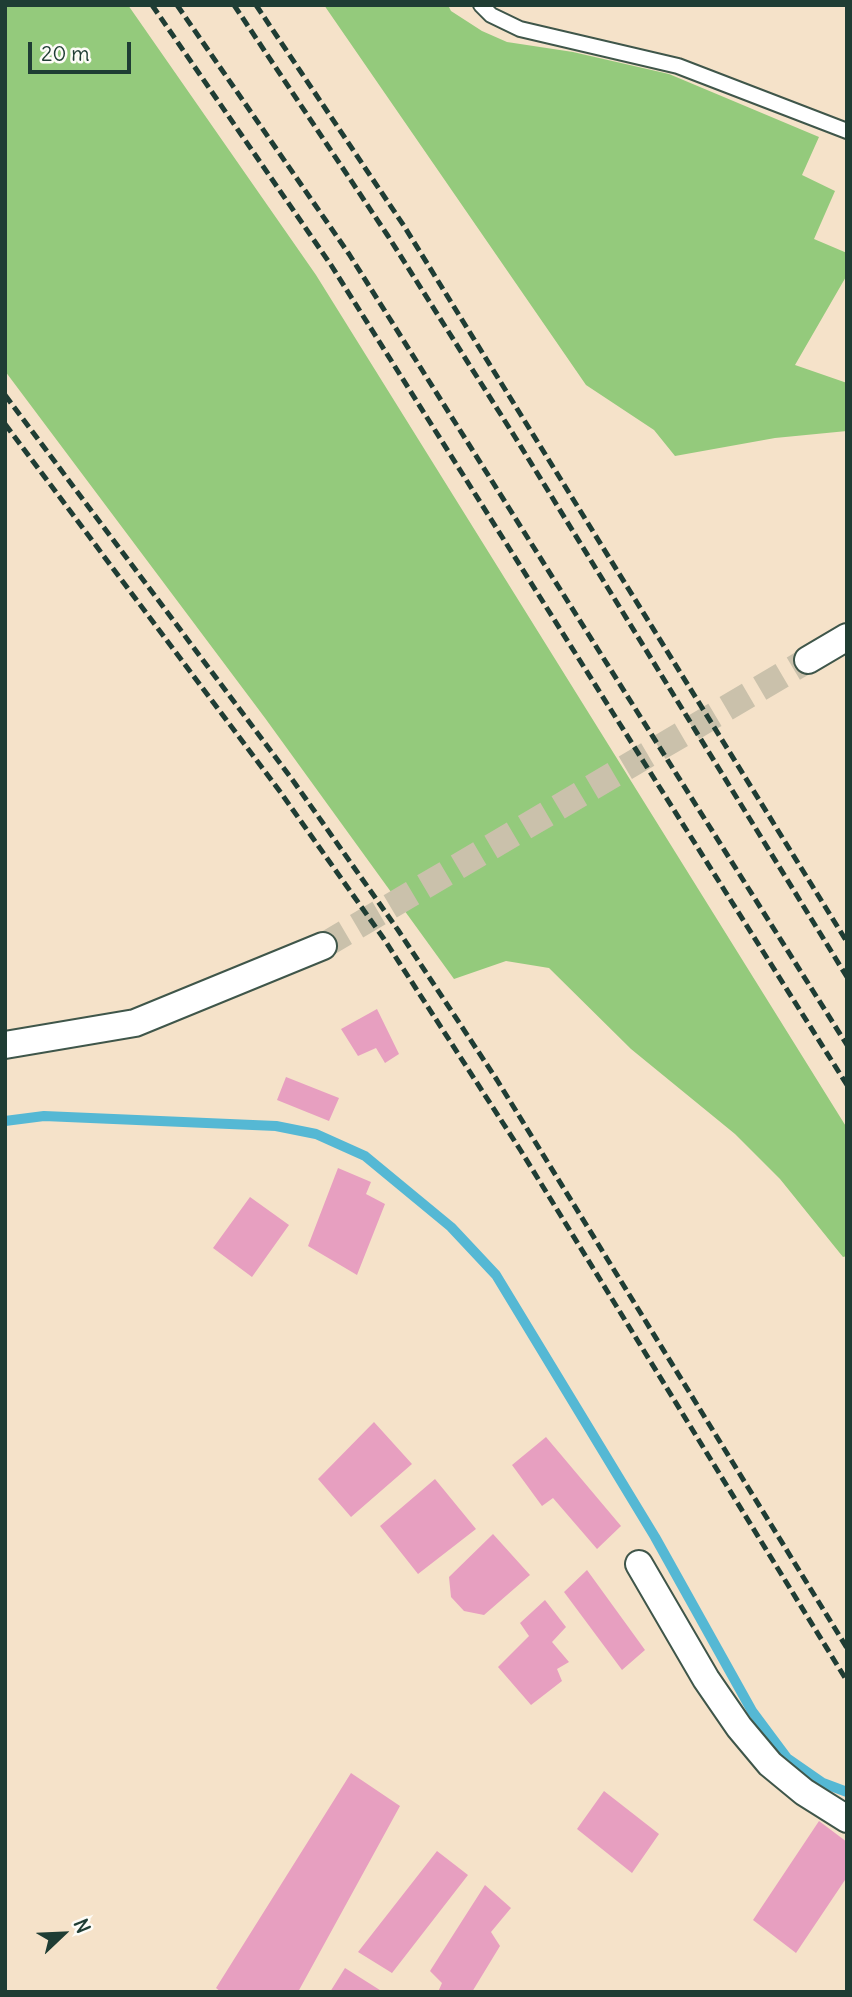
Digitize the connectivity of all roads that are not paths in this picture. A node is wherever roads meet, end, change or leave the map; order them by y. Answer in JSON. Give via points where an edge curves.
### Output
{"nodes":[{"id":1,"x":481,"y":5,"type":"edge"},
{"id":2,"x":847,"y":131,"type":"edge"},
{"id":3,"x":847,"y":637,"type":"edge"},
{"id":4,"x":808,"y":660,"type":"tunnel mouth"},
{"id":5,"x":323,"y":946,"type":"tunnel mouth"},
{"id":6,"x":5,"y":1045,"type":"edge"},
{"id":7,"x":639,"y":1564,"type":"dead end"},
{"id":8,"x":847,"y":1819,"type":"edge"}],
"edges":[{"from":1,"to":2,"type":"lane","via":[[520,29],[678,66]]},
{"from":3,"to":4,"type":"street"},
{"from":5,"to":6,"type":"street","via":[[135,1023]]},
{"from":7,"to":8,"type":"street","via":[[739,1727],[779,1771]]}]}
